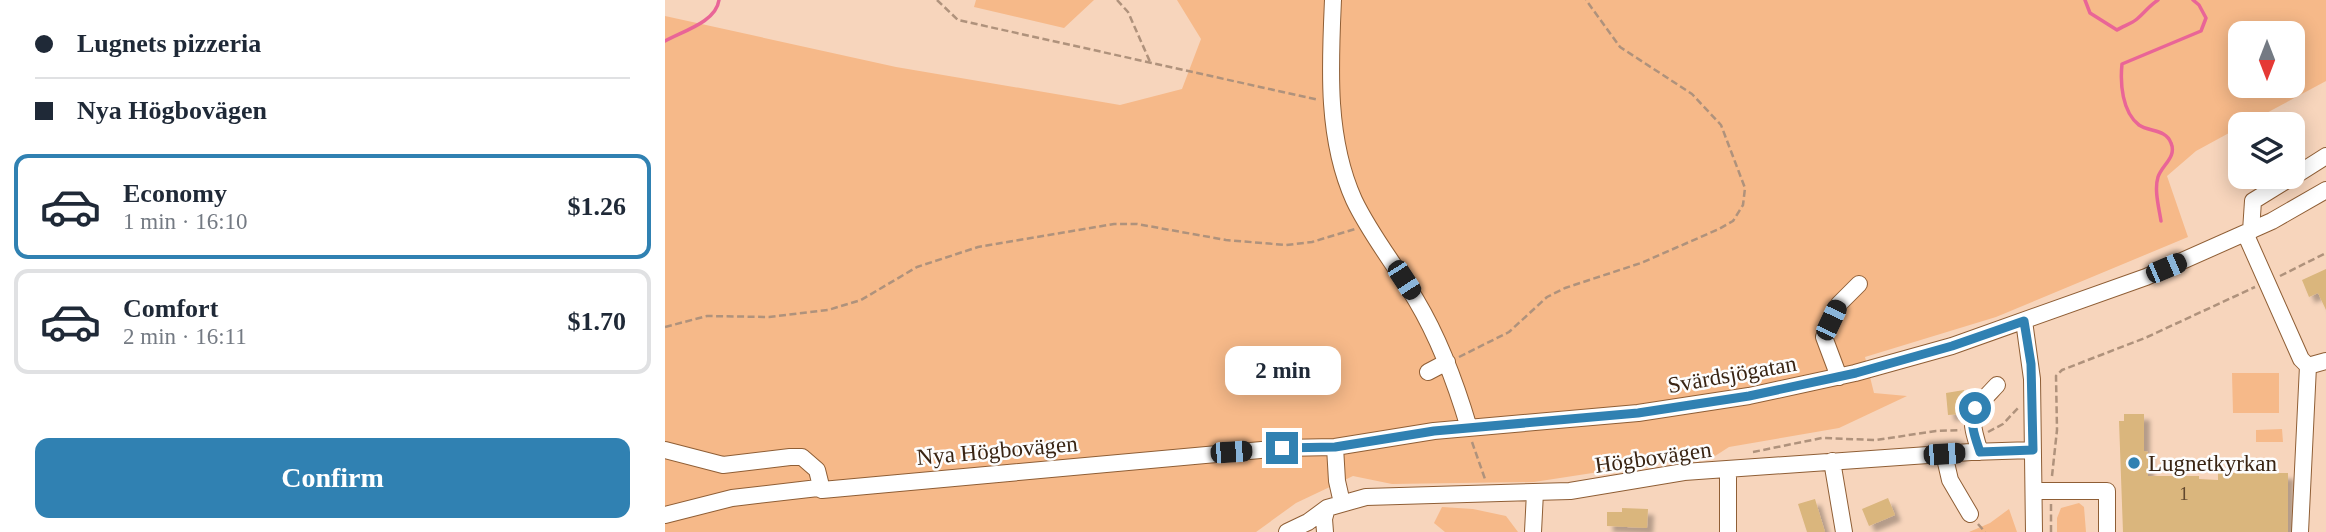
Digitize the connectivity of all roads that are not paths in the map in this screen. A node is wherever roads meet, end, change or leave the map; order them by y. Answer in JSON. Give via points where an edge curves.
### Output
{"nodes":[{"id":1,"x":1333,"y":0,"type":"edge"},
{"id":2,"x":2326,"y":156,"type":"edge"},
{"id":3,"x":2305,"y":169,"type":"edge"},
{"id":4,"x":2272,"y":189,"type":"edge"},
{"id":5,"x":2326,"y":190,"type":"edge"},
{"id":6,"x":2248,"y":232,"type":"junction"},
{"id":7,"x":1859,"y":284,"type":"dead end"},
{"id":8,"x":2024,"y":321,"type":"junction"},
{"id":9,"x":2326,"y":361,"type":"edge"},
{"id":10,"x":1447,"y":362,"type":"junction"},
{"id":11,"x":2308,"y":366,"type":"junction"},
{"id":12,"x":1428,"y":372,"type":"dead end"},
{"id":13,"x":1839,"y":377,"type":"junction"},
{"id":14,"x":1997,"y":384,"type":"dead end"},
{"id":15,"x":1469,"y":428,"type":"junction"},
{"id":16,"x":1335,"y":447,"type":"junction"},
{"id":17,"x":665,"y":450,"type":"edge"},
{"id":18,"x":2033,"y":450,"type":"junction"},
{"id":19,"x":1980,"y":452,"type":"junction"},
{"id":20,"x":1944,"y":454,"type":"junction"},
{"id":21,"x":1832,"y":461,"type":"junction"},
{"id":22,"x":1728,"y":469,"type":"junction"},
{"id":23,"x":822,"y":490,"type":"junction"},
{"id":24,"x":2034,"y":491,"type":"junction"},
{"id":25,"x":1535,"y":492,"type":"junction"},
{"id":26,"x":1335,"y":505,"type":"junction"},
{"id":27,"x":1970,"y":513,"type":"dead end"},
{"id":28,"x":665,"y":515,"type":"edge"},
{"id":29,"x":1287,"y":532,"type":"edge"},
{"id":30,"x":1325,"y":532,"type":"edge"},
{"id":31,"x":1533,"y":532,"type":"edge"},
{"id":32,"x":1728,"y":532,"type":"edge"},
{"id":33,"x":1844,"y":532,"type":"edge"},
{"id":34,"x":2034,"y":532,"type":"edge"},
{"id":35,"x":2108,"y":532,"type":"edge"},
{"id":36,"x":2300,"y":532,"type":"edge"}],
"edges":[{"from":1,"to":10,"type":"street","via":[[1330,75],[1343,168],[1354,200],[1422,310]]},
{"from":2,"to":3,"type":"street"},
{"from":4,"to":6,"type":"street","via":[[2253,201]]},
{"from":5,"to":6,"type":"street","name":"Svärdsjögatan"},
{"from":6,"to":8,"type":"street","name":"Svärdsjögatan","via":[[2146,277]]},
{"from":6,"to":11,"type":"street","via":[[2301,359]]},
{"from":7,"to":13,"type":"street","via":[[1839,304],[1823,337]]},
{"from":8,"to":13,"type":"street","name":"Svärdsjögatan"},
{"from":8,"to":18,"type":"street","via":[[2031,364]]},
{"from":9,"to":11,"type":"street"},
{"from":10,"to":12,"type":"street"},
{"from":10,"to":15,"type":"street"},
{"from":11,"to":36,"type":"street"},
{"from":13,"to":15,"type":"street","name":"Svärdsjögatan","via":[[1638,413]]},
{"from":14,"to":19,"type":"street","via":[[1972,416]]},
{"from":15,"to":16,"type":"street","name":"Svärdsjögatan"},
{"from":16,"to":23,"type":"street","name":"Nya Högbovägen"},
{"from":16,"to":26,"type":"street"},
{"from":17,"to":23,"type":"street","via":[[723,465],[802,457],[817,470]]},
{"from":18,"to":19,"type":"street","name":"Högbovägen"},
{"from":18,"to":24,"type":"street"},
{"from":19,"to":20,"type":"street","name":"Högbovägen"},
{"from":20,"to":21,"type":"street","name":"Högbovägen"},
{"from":20,"to":27,"type":"street","via":[[1950,480]]},
{"from":21,"to":22,"type":"street","name":"Högbovägen"},
{"from":21,"to":33,"type":"street"},
{"from":22,"to":25,"type":"street","name":"Högbovägen","via":[[1593,489]]},
{"from":22,"to":32,"type":"street"},
{"from":23,"to":28,"type":"street","name":"Nya Högbovägen","via":[[732,498]]},
{"from":24,"to":34,"type":"street"},
{"from":24,"to":35,"type":"street","via":[[2107,491]]},
{"from":25,"to":26,"type":"street","name":"Högbovägen","via":[[1393,495]]},
{"from":25,"to":31,"type":"street"},
{"from":26,"to":29,"type":"street","name":"Högbovägen"},
{"from":26,"to":30,"type":"street","via":[[1324,519]]}]}
